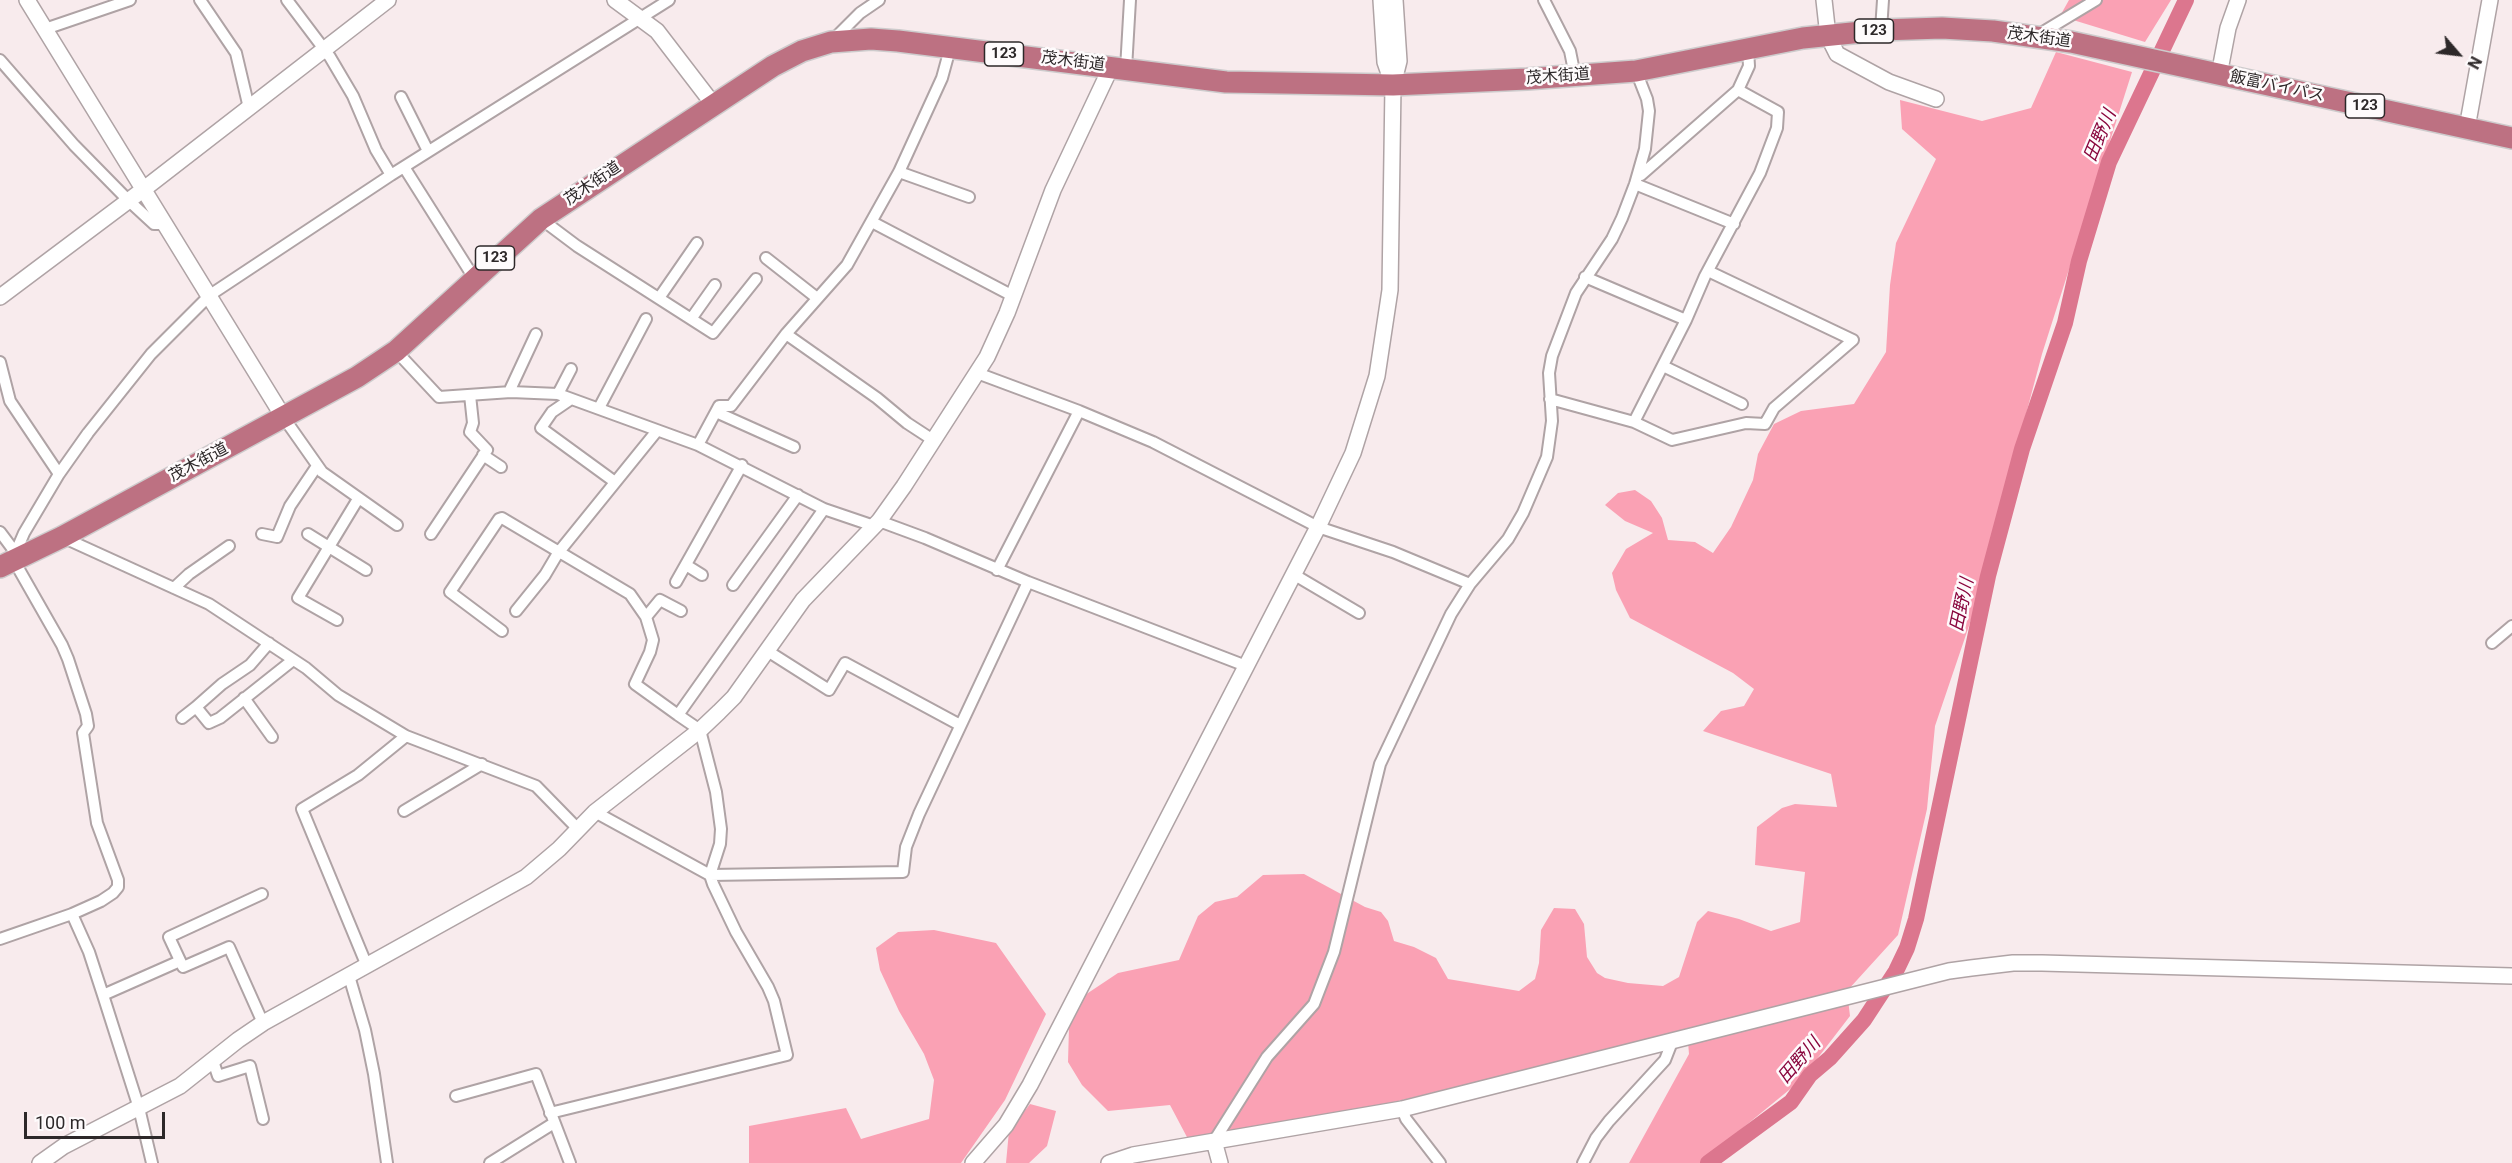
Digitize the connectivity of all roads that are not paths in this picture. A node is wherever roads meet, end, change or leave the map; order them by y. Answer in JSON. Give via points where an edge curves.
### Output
{"nodes":[{"id":1,"x":27,"y":0,"type":"edge"},
{"id":2,"x":130,"y":0,"type":"edge"},
{"id":3,"x":200,"y":0,"type":"edge"},
{"id":4,"x":287,"y":0,"type":"edge"},
{"id":5,"x":388,"y":0,"type":"edge"},
{"id":6,"x":615,"y":0,"type":"edge"},
{"id":7,"x":669,"y":0,"type":"edge"},
{"id":8,"x":879,"y":0,"type":"edge"},
{"id":9,"x":1130,"y":0,"type":"edge"},
{"id":10,"x":1382,"y":0,"type":"edge"},
{"id":11,"x":1395,"y":0,"type":"edge"},
{"id":12,"x":1544,"y":0,"type":"edge"},
{"id":13,"x":1824,"y":0,"type":"edge"},
{"id":14,"x":1882,"y":0,"type":"edge"},
{"id":15,"x":2096,"y":0,"type":"edge"},
{"id":16,"x":2238,"y":0,"type":"edge"},
{"id":17,"x":2490,"y":0,"type":"edge"},
{"id":18,"x":641,"y":18,"type":"junction"},
{"id":19,"x":45,"y":29,"type":"junction"},
{"id":20,"x":1881,"y":30,"type":"junction"},
{"id":21,"x":1828,"y":36,"type":"junction"},
{"id":22,"x":2035,"y":36,"type":"junction"},
{"id":23,"x":831,"y":42,"type":"junction"},
{"id":24,"x":952,"y":43,"type":"junction"},
{"id":25,"x":325,"y":49,"type":"junction"},
{"id":26,"x":1748,"y":49,"type":"junction"},
{"id":27,"x":0,"y":60,"type":"edge"},
{"id":28,"x":1118,"y":68,"type":"junction"},
{"id":29,"x":1636,"y":71,"type":"junction"},
{"id":30,"x":2218,"y":75,"type":"junction"},
{"id":31,"x":1575,"y":76,"type":"junction"},
{"id":32,"x":1393,"y":85,"type":"junction"},
{"id":33,"x":1738,"y":90,"type":"junction"},
{"id":34,"x":401,"y":97,"type":"dead end"},
{"id":35,"x":1936,"y":99,"type":"dead end"},
{"id":36,"x":713,"y":104,"type":"junction"},
{"id":37,"x":249,"y":108,"type":"junction"},
{"id":38,"x":2467,"y":128,"type":"junction"},
{"id":39,"x":2512,"y":138,"type":"edge"},
{"id":40,"x":428,"y":152,"type":"junction"},
{"id":41,"x":404,"y":167,"type":"junction"},
{"id":42,"x":899,"y":172,"type":"junction"},
{"id":43,"x":391,"y":175,"type":"junction"},
{"id":44,"x":1637,"y":179,"type":"junction"},
{"id":45,"x":144,"y":189,"type":"junction"},
{"id":46,"x":969,"y":197,"type":"dead end"},
{"id":47,"x":128,"y":200,"type":"junction"},
{"id":48,"x":540,"y":219,"type":"junction"},
{"id":49,"x":872,"y":222,"type":"junction"},
{"id":50,"x":166,"y":224,"type":"junction"},
{"id":51,"x":1734,"y":224,"type":"junction"},
{"id":52,"x":697,"y":243,"type":"dead end"},
{"id":53,"x":766,"y":258,"type":"dead end"},
{"id":54,"x":1708,"y":271,"type":"junction"},
{"id":55,"x":1585,"y":277,"type":"junction"},
{"id":56,"x":474,"y":278,"type":"junction"},
{"id":57,"x":756,"y":279,"type":"dead end"},
{"id":58,"x":715,"y":285,"type":"dead end"},
{"id":59,"x":210,"y":295,"type":"junction"},
{"id":60,"x":1013,"y":296,"type":"junction"},
{"id":61,"x":0,"y":297,"type":"edge"},
{"id":62,"x":659,"y":298,"type":"junction"},
{"id":63,"x":817,"y":298,"type":"junction"},
{"id":64,"x":691,"y":319,"type":"junction"},
{"id":65,"x":646,"y":320,"type":"dead end"},
{"id":66,"x":1686,"y":320,"type":"junction"},
{"id":67,"x":536,"y":334,"type":"dead end"},
{"id":68,"x":786,"y":334,"type":"junction"},
{"id":69,"x":396,"y":351,"type":"junction"},
{"id":70,"x":0,"y":362,"type":"edge"},
{"id":71,"x":1663,"y":366,"type":"junction"},
{"id":72,"x":571,"y":369,"type":"dead end"},
{"id":73,"x":977,"y":373,"type":"junction"},
{"id":74,"x":509,"y":392,"type":"junction"},
{"id":75,"x":558,"y":394,"type":"junction"},
{"id":76,"x":470,"y":395,"type":"junction"},
{"id":77,"x":571,"y":399,"type":"junction"},
{"id":78,"x":1550,"y":399,"type":"junction"},
{"id":79,"x":5,"y":403,"type":"edge"},
{"id":80,"x":1742,"y":404,"type":"dead end"},
{"id":81,"x":599,"y":408,"type":"junction"},
{"id":82,"x":1079,"y":411,"type":"junction"},
{"id":83,"x":716,"y":412,"type":"junction"},
{"id":84,"x":284,"y":418,"type":"junction"},
{"id":85,"x":1634,"y":422,"type":"junction"},
{"id":86,"x":657,"y":432,"type":"junction"},
{"id":87,"x":933,"y":440,"type":"junction"},
{"id":88,"x":698,"y":445,"type":"junction"},
{"id":89,"x":794,"y":447,"type":"dead end"},
{"id":90,"x":483,"y":455,"type":"junction"},
{"id":91,"x":742,"y":465,"type":"junction"},
{"id":92,"x":317,"y":466,"type":"junction"},
{"id":93,"x":501,"y":468,"type":"dead end"},
{"id":94,"x":59,"y":474,"type":"junction"},
{"id":95,"x":615,"y":482,"type":"junction"},
{"id":96,"x":798,"y":495,"type":"junction"},
{"id":97,"x":358,"y":499,"type":"junction"},
{"id":98,"x":824,"y":509,"type":"junction"},
{"id":99,"x":877,"y":524,"type":"junction"},
{"id":100,"x":397,"y":525,"type":"dead end"},
{"id":101,"x":1318,"y":527,"type":"junction"},
{"id":102,"x":0,"y":532,"type":"edge"},
{"id":103,"x":262,"y":534,"type":"dead end"},
{"id":104,"x":308,"y":534,"type":"dead end"},
{"id":105,"x":431,"y":534,"type":"dead end"},
{"id":106,"x":62,"y":537,"type":"junction"},
{"id":107,"x":229,"y":546,"type":"dead end"},
{"id":108,"x":328,"y":547,"type":"junction"},
{"id":109,"x":558,"y":553,"type":"junction"},
{"id":110,"x":8,"y":563,"type":"edge"},
{"id":111,"x":686,"y":565,"type":"junction"},
{"id":112,"x":366,"y":570,"type":"dead end"},
{"id":113,"x":997,"y":570,"type":"junction"},
{"id":114,"x":1293,"y":574,"type":"junction"},
{"id":115,"x":702,"y":575,"type":"dead end"},
{"id":116,"x":676,"y":582,"type":"dead end"},
{"id":117,"x":1028,"y":582,"type":"junction"},
{"id":118,"x":734,"y":585,"type":"dead end"},
{"id":119,"x":1470,"y":585,"type":"junction"},
{"id":120,"x":174,"y":588,"type":"junction"},
{"id":121,"x":516,"y":611,"type":"dead end"},
{"id":122,"x":681,"y":611,"type":"dead end"},
{"id":123,"x":1359,"y":613,"type":"dead end"},
{"id":124,"x":646,"y":617,"type":"junction"},
{"id":125,"x":337,"y":620,"type":"dead end"},
{"id":126,"x":2512,"y":626,"type":"edge"},
{"id":127,"x":502,"y":631,"type":"dead end"},
{"id":128,"x":269,"y":643,"type":"junction"},
{"id":129,"x":2492,"y":643,"type":"dead end"},
{"id":130,"x":766,"y":650,"type":"junction"},
{"id":131,"x":293,"y":660,"type":"junction"},
{"id":132,"x":1246,"y":666,"type":"junction"},
{"id":133,"x":244,"y":698,"type":"junction"},
{"id":134,"x":196,"y":707,"type":"junction"},
{"id":135,"x":678,"y":715,"type":"junction"},
{"id":136,"x":182,"y":718,"type":"dead end"},
{"id":137,"x":960,"y":725,"type":"junction"},
{"id":138,"x":700,"y":730,"type":"junction"},
{"id":139,"x":406,"y":736,"type":"junction"},
{"id":140,"x":272,"y":737,"type":"dead end"},
{"id":141,"x":482,"y":764,"type":"junction"},
{"id":142,"x":404,"y":811,"type":"dead end"},
{"id":143,"x":595,"y":812,"type":"junction"},
{"id":144,"x":578,"y":829,"type":"junction"},
{"id":145,"x":710,"y":875,"type":"junction"},
{"id":146,"x":262,"y":894,"type":"dead end"},
{"id":147,"x":72,"y":914,"type":"junction"},
{"id":148,"x":0,"y":939,"type":"edge"},
{"id":149,"x":180,"y":961,"type":"junction"},
{"id":150,"x":367,"y":966,"type":"junction"},
{"id":151,"x":349,"y":976,"type":"junction"},
{"id":152,"x":2512,"y":976,"type":"edge"},
{"id":153,"x":103,"y":995,"type":"junction"},
{"id":154,"x":263,"y":1023,"type":"junction"},
{"id":155,"x":1672,"y":1042,"type":"junction"},
{"id":156,"x":213,"y":1061,"type":"junction"},
{"id":157,"x":456,"y":1096,"type":"dead end"},
{"id":158,"x":139,"y":1108,"type":"junction"},
{"id":159,"x":1402,"y":1110,"type":"junction"},
{"id":160,"x":552,"y":1118,"type":"junction"},
{"id":161,"x":263,"y":1119,"type":"dead end"},
{"id":162,"x":1214,"y":1141,"type":"junction"},
{"id":163,"x":39,"y":1163,"type":"edge"},
{"id":164,"x":152,"y":1163,"type":"edge"},
{"id":165,"x":387,"y":1163,"type":"edge"},
{"id":166,"x":490,"y":1163,"type":"edge"},
{"id":167,"x":570,"y":1163,"type":"edge"},
{"id":168,"x":973,"y":1163,"type":"edge"},
{"id":169,"x":1108,"y":1163,"type":"edge"},
{"id":170,"x":1220,"y":1163,"type":"edge"},
{"id":171,"x":1440,"y":1163,"type":"edge"},
{"id":172,"x":1583,"y":1163,"type":"edge"}],
"edges":[{"from":1,"to":19,"type":"street"},
{"from":2,"to":19,"type":"street"},
{"from":3,"to":37,"type":"street","via":[[236,53]]},
{"from":4,"to":25,"type":"street"},
{"from":5,"to":25,"type":"street"},
{"from":6,"to":18,"type":"street"},
{"from":7,"to":18,"type":"street"},
{"from":8,"to":23,"type":"street"},
{"from":9,"to":28,"type":"street"},
{"from":10,"to":32,"type":"street","via":[[1385,62]]},
{"from":11,"to":32,"type":"street","via":[[1399,62]]},
{"from":12,"to":31,"type":"street","via":[[1570,51]]},
{"from":13,"to":21,"type":"street"},
{"from":14,"to":20,"type":"street"},
{"from":15,"to":22,"type":"street"},
{"from":16,"to":30,"type":"street"},
{"from":17,"to":38,"type":"street"},
{"from":18,"to":36,"type":"street","via":[[661,36]]},
{"from":18,"to":40,"type":"street"},
{"from":19,"to":45,"type":"street"},
{"from":20,"to":21,"type":"highway","name":"茂木街道","number":"123"},
{"from":20,"to":22,"type":"highway","name":"茂木街道","number":"123","via":[[1942,28]]},
{"from":21,"to":26,"type":"highway","name":"茂木街道","number":"123"},
{"from":21,"to":35,"type":"street","via":[[1837,54],[1858,67]]},
{"from":22,"to":30,"type":"highway","name":"茂木街道","number":"123"},
{"from":23,"to":24,"type":"highway","name":"茂木街道","number":"123","via":[[871,39]]},
{"from":23,"to":36,"type":"highway","name":"茂木街道","number":"123","via":[[788,58]]},
{"from":24,"to":28,"type":"highway","name":"茂木街道","number":"123"},
{"from":24,"to":42,"type":"street","via":[[942,78]]},
{"from":25,"to":37,"type":"street"},
{"from":25,"to":43,"type":"street"},
{"from":26,"to":29,"type":"highway","name":"茂木街道","number":"123"},
{"from":26,"to":33,"type":"street","via":[[1749,66]]},
{"from":27,"to":47,"type":"street"},
{"from":28,"to":32,"type":"highway","name":"茂木街道","number":"123","via":[[1226,82]]},
{"from":28,"to":60,"type":"street","via":[[1053,190]]},
{"from":29,"to":31,"type":"highway","name":"茂木街道","number":"123"},
{"from":29,"to":44,"type":"street","via":[[1649,111]]},
{"from":30,"to":38,"type":"highway","name":"飯富バイパス","number":"123"},
{"from":31,"to":32,"type":"highway","name":"茂木街道","number":"123"},
{"from":32,"to":101,"type":"street","via":[[1392,261],[1383,347],[1353,453]]},
{"from":33,"to":44,"type":"street"},
{"from":33,"to":51,"type":"street","via":[[1778,112],[1777,128],[1760,173]]},
{"from":34,"to":40,"type":"street"},
{"from":36,"to":48,"type":"highway","name":"茂木街道","number":"123"},
{"from":37,"to":45,"type":"street"},
{"from":38,"to":39,"type":"highway","name":"飯富バイパス","number":"123"},
{"from":40,"to":41,"type":"street"},
{"from":41,"to":43,"type":"street"},
{"from":41,"to":56,"type":"street"},
{"from":42,"to":46,"type":"street"},
{"from":42,"to":49,"type":"street"},
{"from":43,"to":59,"type":"street"},
{"from":44,"to":51,"type":"street"},
{"from":44,"to":55,"type":"street","via":[[1612,239]]},
{"from":45,"to":47,"type":"street"},
{"from":45,"to":50,"type":"street"},
{"from":47,"to":50,"type":"street","via":[[154,224]]},
{"from":47,"to":61,"type":"street"},
{"from":48,"to":56,"type":"highway","name":"茂木街道","number":"123"},
{"from":48,"to":62,"type":"street"},
{"from":49,"to":60,"type":"street"},
{"from":49,"to":63,"type":"street","via":[[847,265]]},
{"from":50,"to":59,"type":"street"},
{"from":51,"to":54,"type":"street"},
{"from":52,"to":62,"type":"street"},
{"from":53,"to":63,"type":"street"},
{"from":54,"to":66,"type":"street"},
{"from":54,"to":85,"type":"street","via":[[1853,340],[1774,408],[1765,424],[1746,423],[1672,440]]},
{"from":55,"to":66,"type":"street"},
{"from":55,"to":78,"type":"street","via":[[1552,356]]},
{"from":56,"to":69,"type":"highway","name":"茂木街道","number":"123"},
{"from":57,"to":64,"type":"street","via":[[712,333]]},
{"from":58,"to":64,"type":"street"},
{"from":59,"to":84,"type":"street"},
{"from":59,"to":94,"type":"street","via":[[151,354]]},
{"from":60,"to":73,"type":"street","via":[[996,341]]},
{"from":62,"to":64,"type":"street"},
{"from":63,"to":68,"type":"street"},
{"from":65,"to":81,"type":"street"},
{"from":66,"to":71,"type":"street"},
{"from":67,"to":74,"type":"street"},
{"from":68,"to":83,"type":"street","via":[[731,406],[719,406]]},
{"from":68,"to":87,"type":"street"},
{"from":69,"to":76,"type":"street","via":[[439,397]]},
{"from":69,"to":84,"type":"highway","name":"茂木街道","number":"123"},
{"from":70,"to":79,"type":"street"},
{"from":71,"to":80,"type":"street"},
{"from":71,"to":85,"type":"street"},
{"from":72,"to":75,"type":"street"},
{"from":73,"to":82,"type":"street"},
{"from":73,"to":87,"type":"street"},
{"from":74,"to":75,"type":"street"},
{"from":74,"to":76,"type":"street"},
{"from":75,"to":77,"type":"street"},
{"from":76,"to":90,"type":"street","via":[[470,432],[487,450]]},
{"from":77,"to":81,"type":"street"},
{"from":77,"to":95,"type":"street","via":[[552,412],[541,428]]},
{"from":78,"to":85,"type":"street"},
{"from":78,"to":119,"type":"street","via":[[1550,442],[1536,483],[1508,539]]},
{"from":79,"to":94,"type":"street"},
{"from":81,"to":86,"type":"street"},
{"from":82,"to":101,"type":"street","via":[[1153,441]]},
{"from":82,"to":113,"type":"street"},
{"from":83,"to":88,"type":"street"},
{"from":83,"to":89,"type":"street"},
{"from":84,"to":92,"type":"street"},
{"from":84,"to":106,"type":"highway","name":"茂木街道","number":"123"},
{"from":86,"to":88,"type":"street"},
{"from":86,"to":95,"type":"street"},
{"from":87,"to":99,"type":"street"},
{"from":88,"to":91,"type":"street"},
{"from":90,"to":93,"type":"street"},
{"from":90,"to":105,"type":"street"},
{"from":91,"to":96,"type":"street"},
{"from":91,"to":111,"type":"street"},
{"from":92,"to":97,"type":"street"},
{"from":92,"to":103,"type":"street","via":[[290,506],[277,537]]},
{"from":94,"to":110,"type":"street"},
{"from":95,"to":109,"type":"street"},
{"from":96,"to":98,"type":"street"},
{"from":96,"to":118,"type":"street"},
{"from":97,"to":100,"type":"street"},
{"from":97,"to":108,"type":"street"},
{"from":98,"to":99,"type":"street"},
{"from":98,"to":135,"type":"street"},
{"from":99,"to":113,"type":"street","via":[[926,538]]},
{"from":99,"to":130,"type":"street","via":[[803,600]]},
{"from":101,"to":114,"type":"street"},
{"from":101,"to":119,"type":"street","via":[[1393,552]]},
{"from":102,"to":110,"type":"street","via":[[12,548]]},
{"from":104,"to":108,"type":"street"},
{"from":106,"to":110,"type":"highway","name":"茂木街道","number":"123"},
{"from":106,"to":120,"type":"street"},
{"from":107,"to":120,"type":"street"},
{"from":108,"to":112,"type":"street"},
{"from":108,"to":125,"type":"street","via":[[298,598]]},
{"from":109,"to":121,"type":"street"},
{"from":109,"to":124,"type":"street","via":[[630,594]]},
{"from":109,"to":127,"type":"street","via":[[499,519],[450,592]]},
{"from":110,"to":147,"type":"street","via":[[17,566],[62,645],[86,714],[88,726],[83,733],[97,823],[118,880],[113,893]]},
{"from":111,"to":115,"type":"street"},
{"from":111,"to":116,"type":"street"},
{"from":113,"to":117,"type":"street"},
{"from":114,"to":123,"type":"street"},
{"from":114,"to":132,"type":"street"},
{"from":117,"to":132,"type":"street"},
{"from":117,"to":137,"type":"street"},
{"from":119,"to":162,"type":"street","via":[[1451,614],[1380,764],[1334,952],[1321,989],[1306,1014],[1267,1057]]},
{"from":120,"to":128,"type":"street","via":[[209,604]]},
{"from":122,"to":124,"type":"street","via":[[660,600]]},
{"from":124,"to":135,"type":"street","via":[[652,640],[635,684]]},
{"from":126,"to":129,"type":"street"},
{"from":128,"to":131,"type":"street"},
{"from":128,"to":134,"type":"street","via":[[250,665]]},
{"from":130,"to":137,"type":"street","via":[[829,690],[845,663]]},
{"from":130,"to":138,"type":"street","via":[[734,697]]},
{"from":131,"to":133,"type":"street"},
{"from":131,"to":139,"type":"street","via":[[338,695]]},
{"from":132,"to":168,"type":"street","via":[[1030,1084],[1006,1125]]},
{"from":133,"to":134,"type":"street","via":[[209,723]]},
{"from":133,"to":140,"type":"street"},
{"from":134,"to":136,"type":"street"},
{"from":135,"to":138,"type":"street"},
{"from":137,"to":145,"type":"street","via":[[906,847],[903,873]]},
{"from":138,"to":143,"type":"street"},
{"from":138,"to":145,"type":"street","via":[[721,830]]},
{"from":139,"to":141,"type":"street"},
{"from":139,"to":150,"type":"street","via":[[358,776],[302,809]]},
{"from":141,"to":142,"type":"street"},
{"from":141,"to":144,"type":"street","via":[[536,786]]},
{"from":143,"to":144,"type":"street"},
{"from":143,"to":145,"type":"street"},
{"from":144,"to":150,"type":"street","via":[[526,877]]},
{"from":145,"to":160,"type":"street","via":[[771,994],[787,1055]]},
{"from":146,"to":149,"type":"street","via":[[169,937]]},
{"from":147,"to":148,"type":"street"},
{"from":147,"to":153,"type":"street"},
{"from":149,"to":153,"type":"street"},
{"from":149,"to":154,"type":"street","via":[[183,967],[229,947]]},
{"from":150,"to":151,"type":"street"},
{"from":151,"to":154,"type":"street"},
{"from":151,"to":165,"type":"street","via":[[374,1074]]},
{"from":152,"to":155,"type":"street","via":[[2013,963],[1949,971]]},
{"from":153,"to":158,"type":"street"},
{"from":154,"to":156,"type":"street"},
{"from":155,"to":159,"type":"street"},
{"from":155,"to":172,"type":"street","via":[[1665,1060],[1609,1121]]},
{"from":156,"to":158,"type":"street","via":[[180,1086]]},
{"from":156,"to":161,"type":"street","via":[[218,1076],[250,1066]]},
{"from":157,"to":160,"type":"street","via":[[536,1074]]},
{"from":158,"to":163,"type":"street"},
{"from":158,"to":164,"type":"street"},
{"from":159,"to":162,"type":"street"},
{"from":159,"to":171,"type":"street"},
{"from":160,"to":166,"type":"street"},
{"from":160,"to":167,"type":"street"},
{"from":162,"to":169,"type":"street"},
{"from":162,"to":170,"type":"street"}]}
